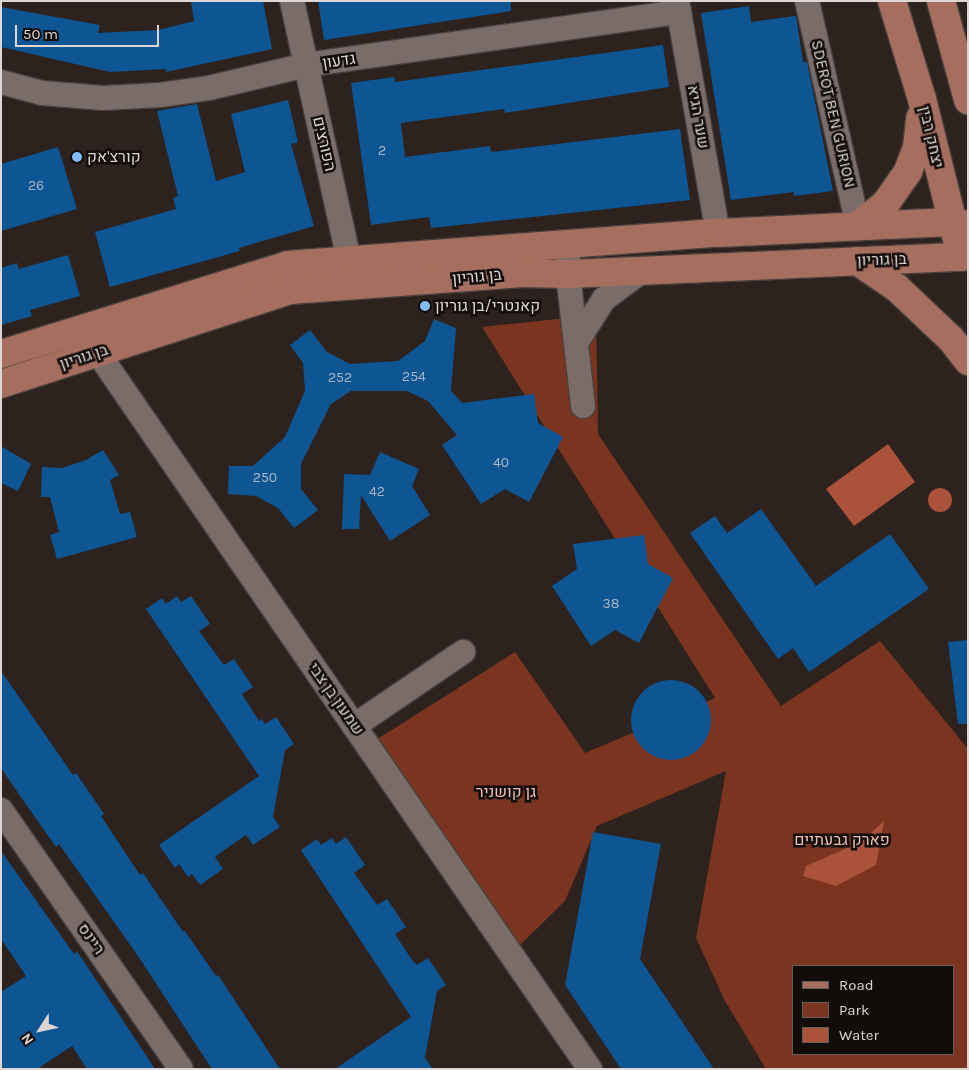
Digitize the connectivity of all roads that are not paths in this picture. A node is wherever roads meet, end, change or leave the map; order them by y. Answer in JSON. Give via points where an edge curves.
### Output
{"nodes":[{"id":1,"x":292,"y":1,"type":"edge"},
{"id":2,"x":807,"y":1,"type":"edge"},
{"id":3,"x":892,"y":1,"type":"edge"},
{"id":4,"x":942,"y":1,"type":"edge"},
{"id":5,"x":678,"y":7,"type":"edge"},
{"id":6,"x":306,"y":65,"type":"junction"},
{"id":7,"x":1,"y":82,"type":"edge"},
{"id":8,"x":922,"y":99,"type":"junction"},
{"id":9,"x":968,"y":100,"type":"edge"},
{"id":10,"x":960,"y":224,"type":"edge"},
{"id":11,"x":858,"y":226,"type":"junction"},
{"id":12,"x":718,"y":233,"type":"junction"},
{"id":13,"x":568,"y":244,"type":"junction"},
{"id":14,"x":350,"y":259,"type":"junction"},
{"id":15,"x":857,"y":261,"type":"junction"},
{"id":16,"x":966,"y":261,"type":"edge"},
{"id":17,"x":642,"y":271,"type":"junction"},
{"id":18,"x":568,"y":274,"type":"junction"},
{"id":19,"x":354,"y":287,"type":"junction"},
{"id":20,"x":88,"y":326,"type":"junction"},
{"id":21,"x":576,"y":343,"type":"junction"},
{"id":22,"x":98,"y":353,"type":"junction"},
{"id":23,"x":1,"y":354,"type":"edge"},
{"id":24,"x":968,"y":361,"type":"edge"},
{"id":25,"x":1,"y":384,"type":"edge"},
{"id":26,"x":582,"y":406,"type":"dead end"},
{"id":27,"x":463,"y":652,"type":"dead end"},
{"id":28,"x":354,"y":726,"type":"junction"},
{"id":29,"x":1,"y":810,"type":"edge"},
{"id":30,"x":181,"y":1069,"type":"edge"},
{"id":31,"x":590,"y":1069,"type":"edge"}],
"edges":[{"from":1,"to":6,"type":"street","name":"הפורצים"},
{"from":2,"to":11,"type":"street","name":"SDEROT BEN GURION"},
{"from":3,"to":8,"type":"main road","name":"יצחק רבין"},
{"from":4,"to":9,"type":"main road"},
{"from":5,"to":6,"type":"street","name":"גדעון"},
{"from":5,"to":12,"type":"street","name":"שער הגיא"},
{"from":6,"to":7,"type":"street","name":"גדעון","via":[[208,88],[103,98],[42,93]]},
{"from":6,"to":14,"type":"street","name":"הפורצים"},
{"from":8,"to":10,"type":"main road","name":"יצחק רבין"},
{"from":8,"to":11,"type":"main road","via":[[917,148],[908,172],[886,203]]},
{"from":10,"to":11,"type":"main road","name":"בן גוריון"},
{"from":10,"to":16,"type":"main road","name":"יצחק רבין"},
{"from":11,"to":12,"type":"main road","name":"בן גוריון"},
{"from":12,"to":13,"type":"main road","name":"בן גוריון"},
{"from":13,"to":14,"type":"main road","name":"בן גוריון"},
{"from":13,"to":18,"type":"street"},
{"from":14,"to":19,"type":"street","name":"הפורצים"},
{"from":14,"to":20,"type":"main road","name":"בן גוריון","via":[[288,265]]},
{"from":15,"to":16,"type":"main road","name":"בן גוריון"},
{"from":15,"to":17,"type":"main road","name":"בן גוריון"},
{"from":15,"to":24,"type":"main road","via":[[897,288]]},
{"from":17,"to":18,"type":"main road","name":"בן גוריון"},
{"from":17,"to":21,"type":"street","via":[[604,299]]},
{"from":18,"to":19,"type":"main road","name":"בן גוריון","via":[[522,273]]},
{"from":18,"to":21,"type":"street"},
{"from":19,"to":22,"type":"main road","name":"בן גוריון","via":[[290,290]]},
{"from":20,"to":22,"type":"street","name":"שמעון בן צבי"},
{"from":20,"to":23,"type":"main road","name":"בן גוריון"},
{"from":21,"to":26,"type":"street"},
{"from":22,"to":25,"type":"main road","name":"בן גוריון"},
{"from":22,"to":28,"type":"street","name":"שמעון בן צבי"},
{"from":27,"to":28,"type":"street"},
{"from":28,"to":31,"type":"street","name":"שמעון בן צבי"},
{"from":29,"to":30,"type":"street","name":"ריינס"}]}
